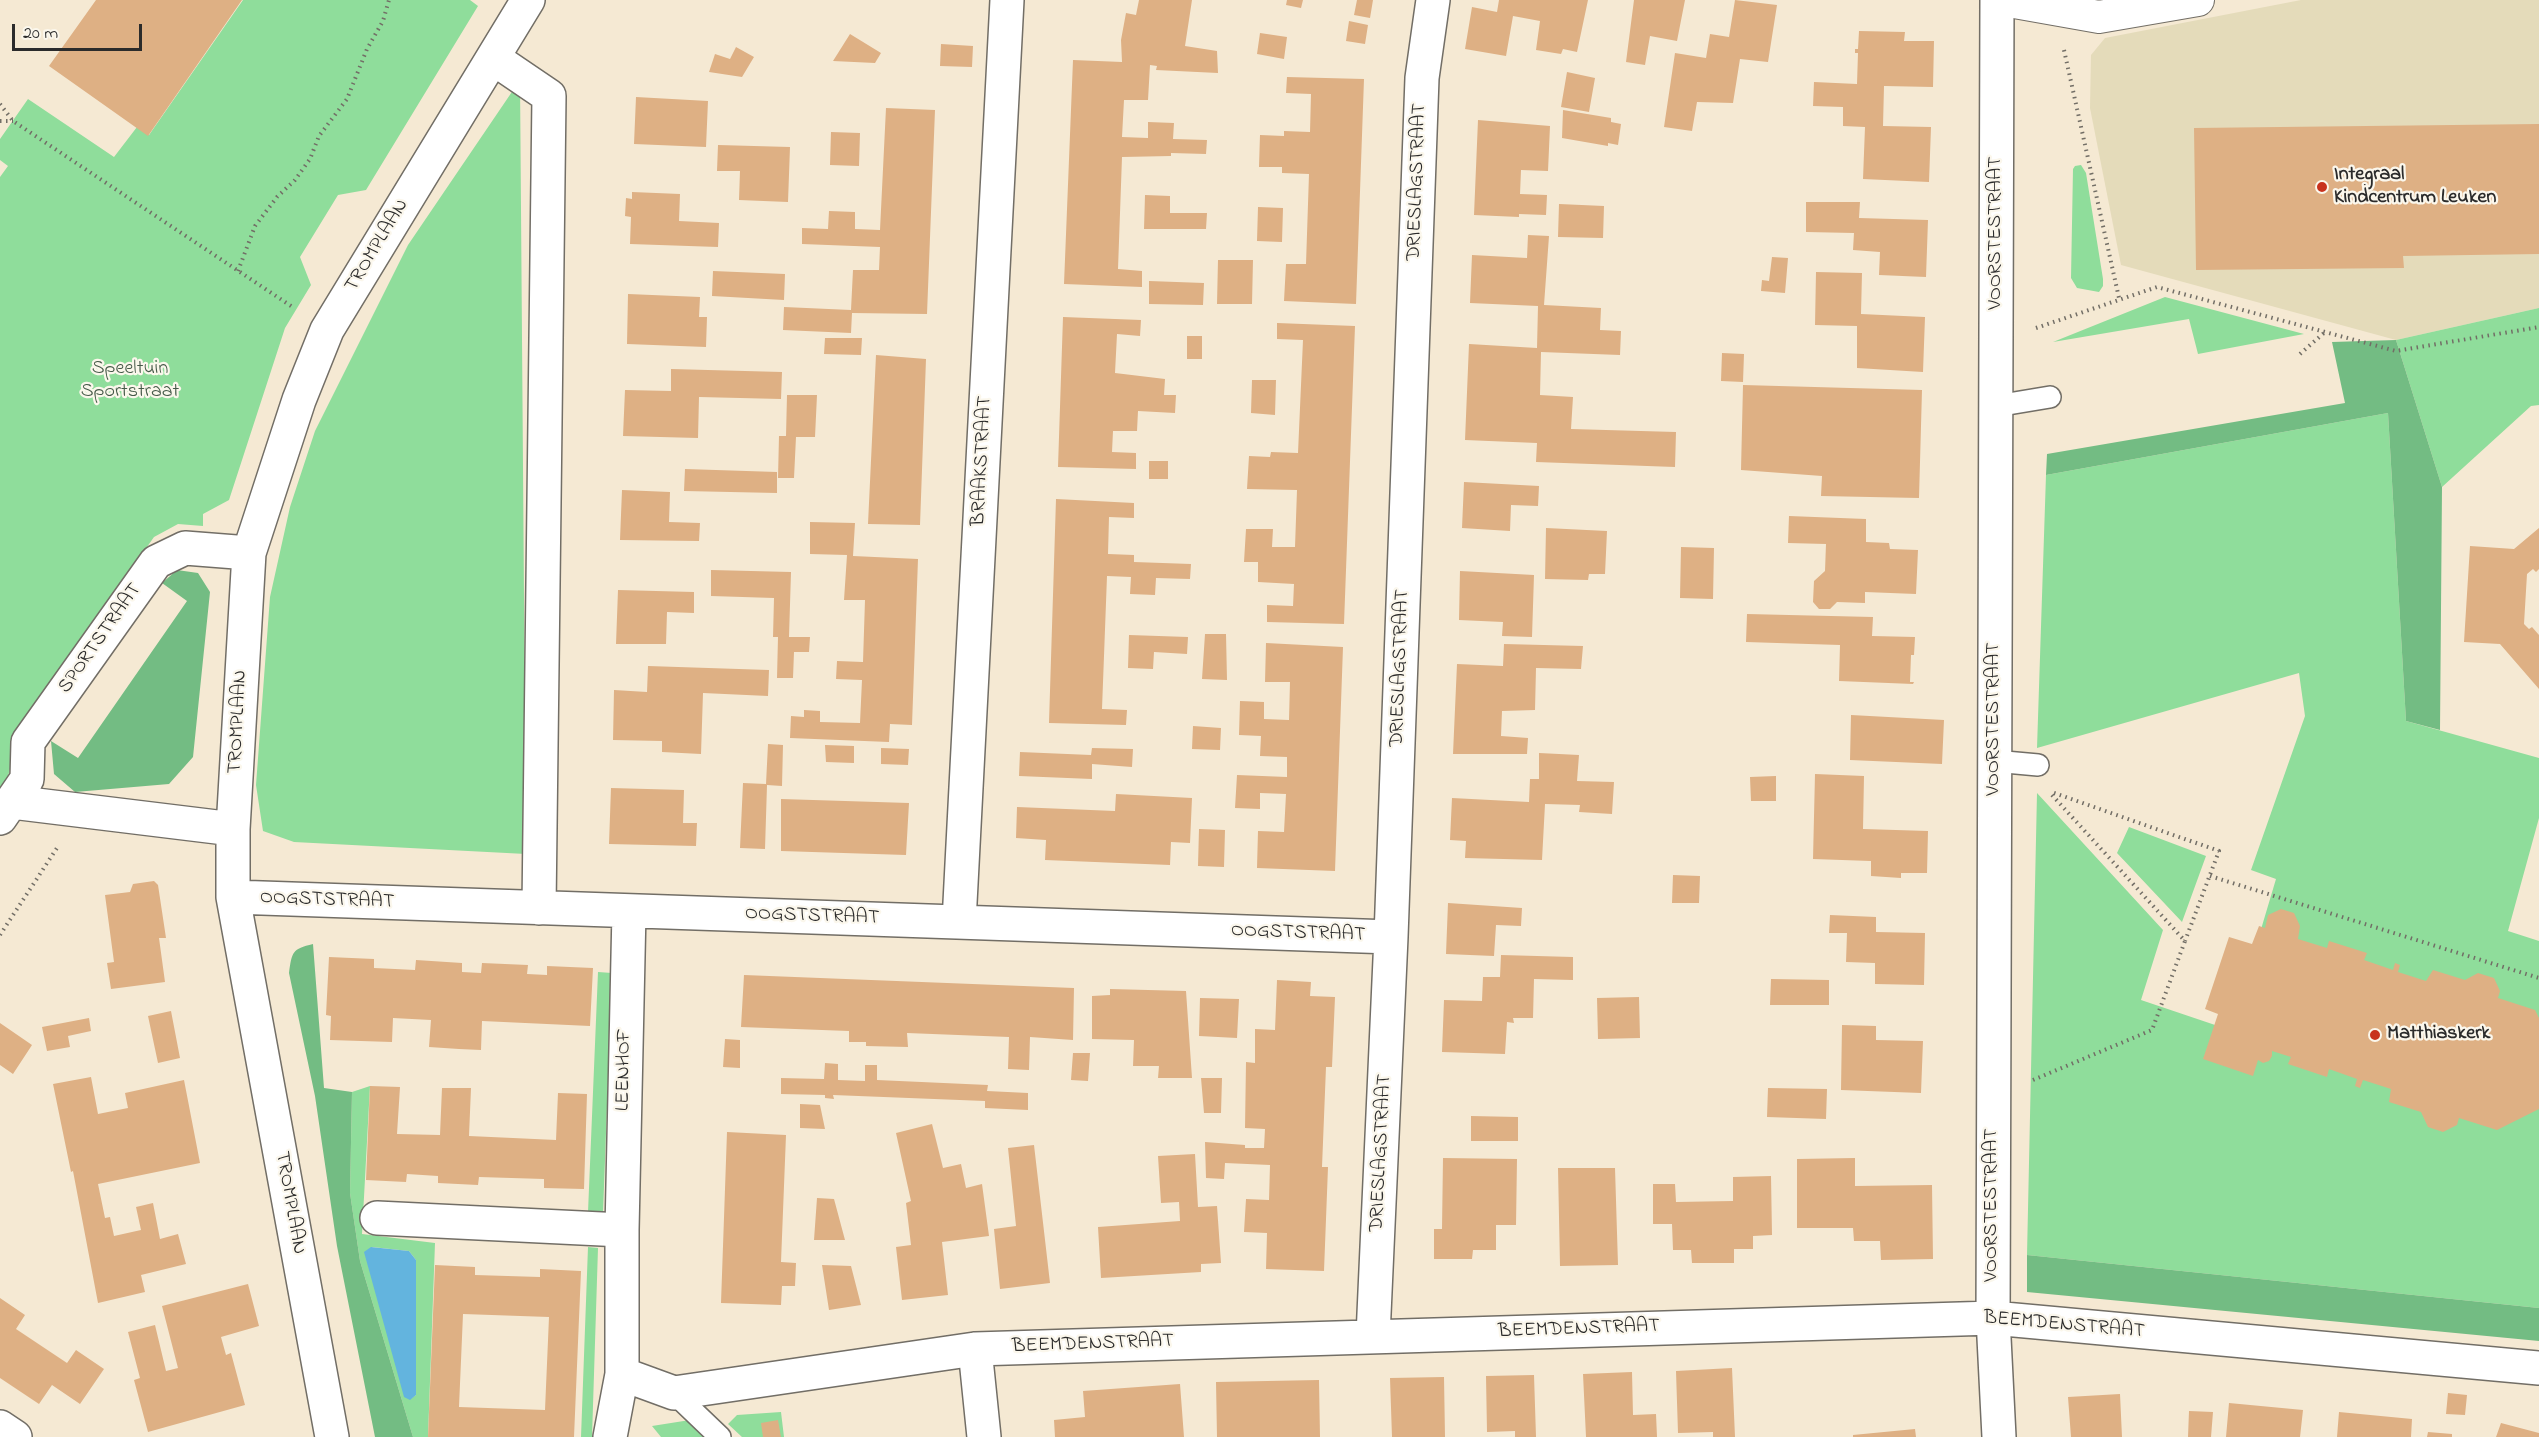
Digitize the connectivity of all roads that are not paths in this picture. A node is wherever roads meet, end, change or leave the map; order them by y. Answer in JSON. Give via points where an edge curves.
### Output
{"nodes":[{"id":1,"x":1007,"y":0,"type":"edge"},
{"id":2,"x":1432,"y":0,"type":"edge"},
{"id":3,"x":1997,"y":0,"type":"edge"},
{"id":4,"x":2003,"y":0,"type":"edge"},
{"id":5,"x":2198,"y":0,"type":"edge"},
{"id":6,"x":520,"y":3,"type":"edge"},
{"id":7,"x":493,"y":58,"type":"junction"},
{"id":8,"x":2050,"y":397,"type":"dead end"},
{"id":9,"x":1996,"y":405,"type":"junction"},
{"id":10,"x":249,"y":553,"type":"junction"},
{"id":11,"x":1995,"y":761,"type":"junction"},
{"id":12,"x":2038,"y":765,"type":"dead end"},
{"id":13,"x":6,"y":810,"type":"edge"},
{"id":14,"x":233,"y":829,"type":"junction"},
{"id":15,"x":233,"y":897,"type":"junction"},
{"id":16,"x":539,"y":908,"type":"junction"},
{"id":17,"x":629,"y":910,"type":"junction"},
{"id":18,"x":959,"y":922,"type":"junction"},
{"id":19,"x":1391,"y":937,"type":"junction"},
{"id":20,"x":377,"y":1218,"type":"dead end"},
{"id":21,"x":622,"y":1230,"type":"junction"},
{"id":22,"x":1993,"y":1318,"type":"junction"},
{"id":23,"x":1373,"y":1336,"type":"junction"},
{"id":24,"x":975,"y":1348,"type":"junction"},
{"id":25,"x":2539,"y":1368,"type":"edge"},
{"id":26,"x":622,"y":1374,"type":"junction"},
{"id":27,"x":674,"y":1393,"type":"junction"},
{"id":28,"x":0,"y":1427,"type":"edge"},
{"id":29,"x":15,"y":1437,"type":"edge"},
{"id":30,"x":332,"y":1437,"type":"edge"},
{"id":31,"x":610,"y":1437,"type":"edge"},
{"id":32,"x":720,"y":1437,"type":"edge"},
{"id":33,"x":984,"y":1437,"type":"edge"},
{"id":34,"x":1999,"y":1437,"type":"edge"}],
"edges":[{"from":1,"to":18,"type":"street","name":"BRAAKSTRAAT"},
{"from":2,"to":19,"type":"street","name":"DRIESLAGSTRAAT","via":[[1422,78]]},
{"from":3,"to":9,"type":"street","name":"VOORSTESTRAAT"},
{"from":4,"to":5,"type":"street","via":[[2099,17]]},
{"from":6,"to":7,"type":"street","name":"TROMPLAAN"},
{"from":7,"to":10,"type":"street","name":"TROMPLAAN","via":[[327,330],[299,400]]},
{"from":7,"to":16,"type":"street","via":[[549,96]]},
{"from":8,"to":9,"type":"lane"},
{"from":9,"to":11,"type":"street","name":"VOORSTESTRAAT"},
{"from":10,"to":13,"type":"street","name":"SPORTSTRAAT","via":[[185,548],[156,562],[28,742],[27,779]]},
{"from":10,"to":14,"type":"street","name":"TROMPLAAN"},
{"from":11,"to":12,"type":"lane"},
{"from":11,"to":22,"type":"street","name":"VOORSTESTRAAT"},
{"from":13,"to":14,"type":"street","name":"SPORTSTRAAT","via":[[83,810]]},
{"from":14,"to":15,"type":"street","name":"TROMPLAAN"},
{"from":15,"to":16,"type":"street","name":"OOGSTSTRAAT"},
{"from":15,"to":30,"type":"street","name":"TROMPLAAN"},
{"from":16,"to":17,"type":"street","name":"OOGSTSTRAAT"},
{"from":17,"to":18,"type":"street","name":"OOGSTSTRAAT"},
{"from":17,"to":21,"type":"street","name":"LEENHOF"},
{"from":18,"to":19,"type":"street","name":"OOGSTSTRAAT"},
{"from":19,"to":23,"type":"street","name":"DRIESLAGSTRAAT"},
{"from":20,"to":21,"type":"street"},
{"from":21,"to":26,"type":"street","name":"LEENHOF"},
{"from":22,"to":23,"type":"street","name":"BEEMDENSTRAAT"},
{"from":22,"to":25,"type":"street","name":"BEEMDENSTRAAT"},
{"from":22,"to":34,"type":"street","name":"VOORSTESTRAAT"},
{"from":23,"to":24,"type":"street","name":"BEEMDENSTRAAT"},
{"from":24,"to":27,"type":"street","name":"BEEMDENSTRAAT"},
{"from":24,"to":33,"type":"street"},
{"from":26,"to":27,"type":"street","name":"BEEMDENSTRAAT"},
{"from":26,"to":31,"type":"street","name":"LEENHOF"},
{"from":27,"to":32,"type":"lane"},
{"from":28,"to":29,"type":"street"}]}
